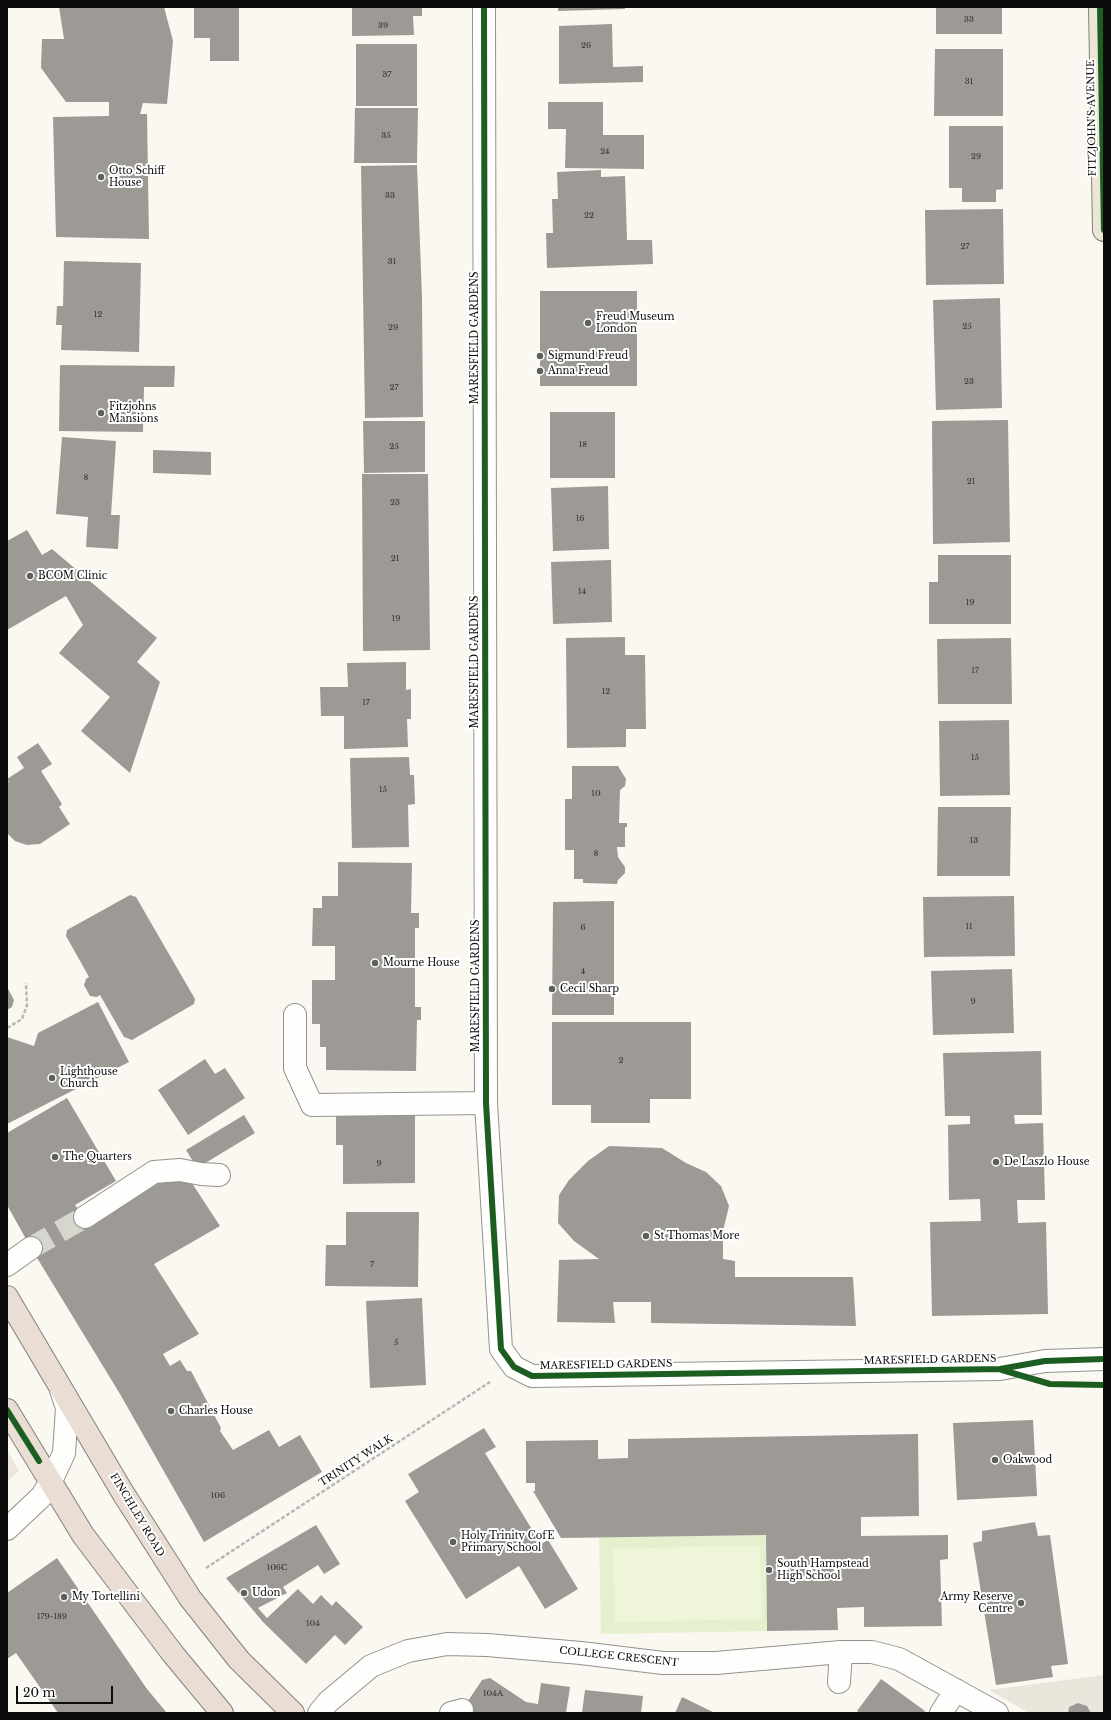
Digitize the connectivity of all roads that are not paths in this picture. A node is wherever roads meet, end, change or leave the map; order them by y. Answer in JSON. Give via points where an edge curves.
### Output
{"nodes":[{"id":1,"x":484,"y":7,"type":"edge"},
{"id":2,"x":1100,"y":7,"type":"edge"},
{"id":3,"x":1104,"y":230,"type":"edge"},
{"id":4,"x":296,"y":1015,"type":"dead end"},
{"id":5,"x":486,"y":1103,"type":"junction"},
{"id":6,"x":218,"y":1175,"type":"dead end"},
{"id":7,"x":85,"y":1217,"type":"tunnel mouth"},
{"id":8,"x":31,"y":1248,"type":"tunnel mouth"},
{"id":9,"x":7,"y":1265,"type":"edge"},
{"id":10,"x":7,"y":1296,"type":"edge"},
{"id":11,"x":1104,"y":1359,"type":"edge"},
{"id":12,"x":59,"y":1385,"type":"junction"},
{"id":13,"x":7,"y":1410,"type":"edge"},
{"id":14,"x":52,"y":1481,"type":"junction"},
{"id":15,"x":7,"y":1529,"type":"edge"},
{"id":16,"x":841,"y":1652,"type":"junction"},
{"id":17,"x":839,"y":1682,"type":"dead end"},
{"id":18,"x":956,"y":1690,"type":"junction"},
{"id":19,"x":222,"y":1713,"type":"edge"},
{"id":20,"x":293,"y":1713,"type":"edge"},
{"id":21,"x":319,"y":1713,"type":"edge"},
{"id":22,"x":941,"y":1713,"type":"edge"},
{"id":23,"x":997,"y":1713,"type":"edge"}],
"edges":[{"from":1,"to":5,"type":"street","name":"MARESFIELD GARDENS"},
{"from":2,"to":3,"type":"main road","name":"FITZJOHN'S AVENUE"},
{"from":4,"to":5,"type":"street","via":[[296,1068],[312,1105]]},
{"from":5,"to":11,"type":"street","name":"MARESFIELD GARDENS","via":[[501,1349],[514,1367],[532,1376],[1000,1369],[1045,1361]]},
{"from":6,"to":7,"type":"street","via":[[180,1170],[154,1172]]},
{"from":8,"to":9,"type":"street"},
{"from":10,"to":12,"type":"highway","name":"FINCHLEY ROAD"},
{"from":12,"to":14,"type":"street","via":[[66,1408],[66,1427],[64,1454]]},
{"from":12,"to":20,"type":"highway","name":"FINCHLEY ROAD","via":[[123,1493],[190,1598],[239,1660]]},
{"from":13,"to":14,"type":"highway"},
{"from":14,"to":15,"type":"street","via":[[42,1496]]},
{"from":14,"to":19,"type":"highway","via":[[83,1535],[173,1654]]},
{"from":16,"to":17,"type":"street"},
{"from":16,"to":18,"type":"street","name":"COLLEGE CRESCENT","via":[[872,1652],[899,1659]]},
{"from":16,"to":21,"type":"street","name":"COLLEGE CRESCENT","via":[[716,1663],[663,1663],[566,1651],[447,1644],[408,1650],[371,1666],[328,1702]]},
{"from":18,"to":22,"type":"street"},
{"from":18,"to":23,"type":"street","name":"COLLEGE CRESCENT"}]}
